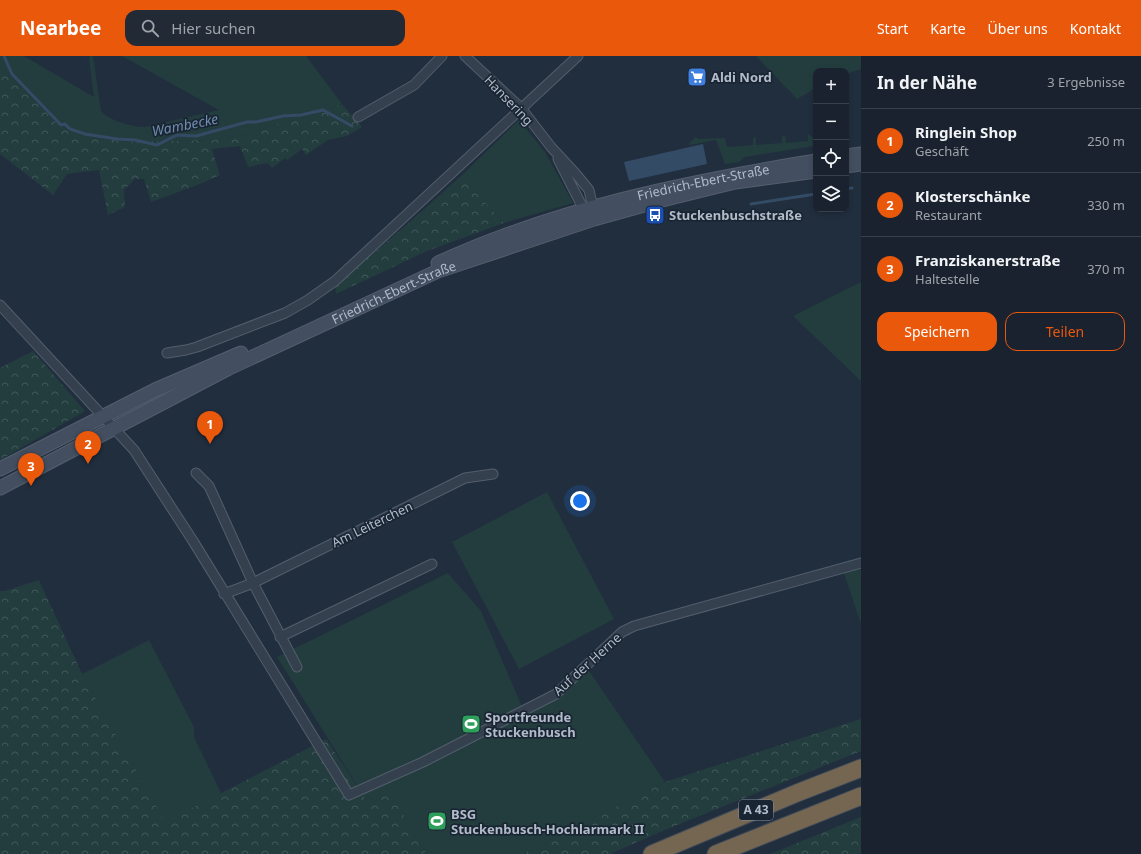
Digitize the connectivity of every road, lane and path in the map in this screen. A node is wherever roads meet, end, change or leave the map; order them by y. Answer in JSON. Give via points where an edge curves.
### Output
{"nodes":[{"id":1,"x":442,"y":56,"type":"edge"},
{"id":2,"x":465,"y":56,"type":"edge"},
{"id":3,"x":578,"y":56,"type":"edge"},
{"id":4,"x":521,"y":108,"type":"junction"},
{"id":5,"x":358,"y":117,"type":"dead end"},
{"id":6,"x":551,"y":147,"type":"junction"},
{"id":7,"x":861,"y":154,"type":"edge"},
{"id":8,"x":849,"y":156,"type":"edge"},
{"id":9,"x":813,"y":161,"type":"edge"},
{"id":10,"x":861,"y":164,"type":"edge"},
{"id":11,"x":849,"y":166,"type":"edge"},
{"id":12,"x":813,"y":171,"type":"edge"},
{"id":13,"x":590,"y":212,"type":"junction"},
{"id":14,"x":0,"y":305,"type":"edge"},
{"id":15,"x":167,"y":353,"type":"dead end"},
{"id":16,"x":104,"y":416,"type":"junction"},
{"id":17,"x":113,"y":427,"type":"junction"},
{"id":18,"x":0,"y":469,"type":"edge"},
{"id":19,"x":196,"y":473,"type":"dead end"},
{"id":20,"x":493,"y":474,"type":"dead end"},
{"id":21,"x":0,"y":488,"type":"edge"},
{"id":22,"x":861,"y":563,"type":"edge"},
{"id":23,"x":432,"y":564,"type":"dead end"},
{"id":24,"x":253,"y":583,"type":"junction"},
{"id":25,"x":224,"y":594,"type":"junction"},
{"id":26,"x":280,"y":637,"type":"junction"},
{"id":27,"x":296,"y":667,"type":"dead end"},
{"id":28,"x":861,"y":768,"type":"edge"},
{"id":29,"x":861,"y":796,"type":"edge"},
{"id":30,"x":652,"y":854,"type":"edge"},
{"id":31,"x":716,"y":854,"type":"edge"}],
"edges":[{"from":1,"to":5,"type":"street","via":[[414,85]]},
{"from":2,"to":4,"type":"street","name":"Hansering"},
{"from":3,"to":4,"type":"street"},
{"from":4,"to":6,"type":"street","name":"Hansering"},
{"from":4,"to":15,"type":"street","via":[[335,280],[308,300],[286,313],[204,344]]},
{"from":6,"to":13,"type":"street","name":"Hansering"},
{"from":6,"to":13,"type":"street","name":"Hansering","via":[[589,190]]},
{"from":7,"to":8,"type":"main road"},
{"from":9,"to":13,"type":"main road","name":"Friedrich-Ebert-Straße","via":[[721,176]]},
{"from":10,"to":11,"type":"main road"},
{"from":12,"to":13,"type":"main road","name":"Friedrich-Ebert-Straße","via":[[735,182],[662,200]]},
{"from":13,"to":16,"type":"main road","name":"Friedrich-Ebert-Straße","via":[[477,246],[295,330],[182,377]]},
{"from":13,"to":17,"type":"main road","name":"Friedrich-Ebert-Straße","via":[[438,270],[277,345]]},
{"from":14,"to":16,"type":"street"},
{"from":16,"to":17,"type":"street"},
{"from":16,"to":18,"type":"main road","name":"Friedrich-Ebert-Straße"},
{"from":17,"to":21,"type":"main road","name":"Friedrich-Ebert-Straße"},
{"from":17,"to":25,"type":"street","via":[[134,450]]},
{"from":19,"to":24,"type":"street","via":[[209,486]]},
{"from":20,"to":24,"type":"street","name":"Am Leiterchen","via":[[465,478]]},
{"from":22,"to":25,"type":"street","name":"Auf der Herne","via":[[634,626],[622,632],[556,694],[423,762],[349,795]]},
{"from":23,"to":26,"type":"street"},
{"from":24,"to":25,"type":"street","name":"Am Leiterchen"},
{"from":24,"to":26,"type":"street"},
{"from":26,"to":27,"type":"street"},
{"from":28,"to":30,"type":"highway","number":"A 43"},
{"from":29,"to":31,"type":"highway","number":"A 43"}]}
